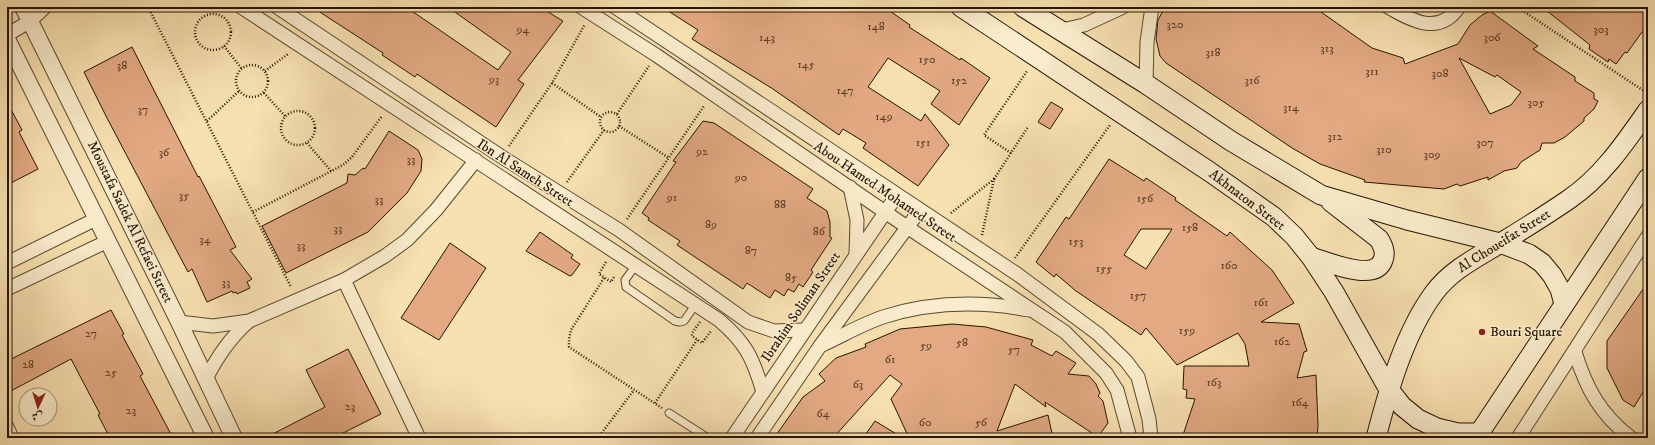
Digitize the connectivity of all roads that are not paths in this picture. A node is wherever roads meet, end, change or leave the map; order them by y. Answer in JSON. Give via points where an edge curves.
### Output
{"nodes":[{"id":1,"x":45,"y":7,"type":"edge"},
{"id":2,"x":242,"y":7,"type":"edge"},
{"id":3,"x":277,"y":7,"type":"edge"},
{"id":4,"x":615,"y":7,"type":"edge"},
{"id":5,"x":961,"y":7,"type":"edge"},
{"id":6,"x":1023,"y":7,"type":"edge"},
{"id":7,"x":1123,"y":7,"type":"edge"},
{"id":8,"x":1152,"y":7,"type":"edge"},
{"id":9,"x":1388,"y":7,"type":"edge"},
{"id":10,"x":1459,"y":7,"type":"edge"},
{"id":11,"x":588,"y":9,"type":"edge"},
{"id":12,"x":26,"y":14,"type":"edge"},
{"id":13,"x":1062,"y":30,"type":"junction"},
{"id":14,"x":7,"y":35,"type":"edge"},
{"id":15,"x":7,"y":39,"type":"edge"},
{"id":16,"x":1146,"y":84,"type":"junction"},
{"id":17,"x":1648,"y":110,"type":"edge"},
{"id":18,"x":476,"y":160,"type":"junction"},
{"id":19,"x":1648,"y":178,"type":"edge"},
{"id":20,"x":850,"y":187,"type":"junction"},
{"id":21,"x":897,"y":195,"type":"junction"},
{"id":22,"x":1321,"y":195,"type":"junction"},
{"id":23,"x":920,"y":210,"type":"junction"},
{"id":24,"x":886,"y":211,"type":"junction"},
{"id":25,"x":96,"y":219,"type":"junction"},
{"id":26,"x":908,"y":227,"type":"junction"},
{"id":27,"x":1648,"y":236,"type":"edge"},
{"id":28,"x":108,"y":241,"type":"junction"},
{"id":29,"x":1500,"y":243,"type":"junction"},
{"id":30,"x":856,"y":254,"type":"junction"},
{"id":31,"x":1311,"y":257,"type":"junction"},
{"id":32,"x":631,"y":262,"type":"junction"},
{"id":33,"x":7,"y":263,"type":"edge"},
{"id":34,"x":344,"y":280,"type":"junction"},
{"id":35,"x":7,"y":289,"type":"edge"},
{"id":36,"x":696,"y":304,"type":"junction"},
{"id":37,"x":1564,"y":304,"type":"junction"},
{"id":38,"x":1037,"y":312,"type":"junction"},
{"id":39,"x":249,"y":321,"type":"junction"},
{"id":40,"x":179,"y":322,"type":"junction"},
{"id":41,"x":804,"y":330,"type":"junction"},
{"id":42,"x":820,"y":346,"type":"junction"},
{"id":43,"x":1575,"y":352,"type":"junction"},
{"id":44,"x":206,"y":379,"type":"junction"},
{"id":45,"x":1388,"y":388,"type":"junction"},
{"id":46,"x":763,"y":392,"type":"junction"},
{"id":47,"x":669,"y":412,"type":"road end"},
{"id":48,"x":7,"y":427,"type":"edge"},
{"id":49,"x":1478,"y":436,"type":"edge"},
{"id":50,"x":12,"y":438,"type":"edge"},
{"id":51,"x":206,"y":438,"type":"edge"},
{"id":52,"x":234,"y":438,"type":"edge"},
{"id":53,"x":420,"y":438,"type":"edge"},
{"id":54,"x":708,"y":438,"type":"edge"},
{"id":55,"x":732,"y":438,"type":"edge"},
{"id":56,"x":757,"y":438,"type":"edge"},
{"id":57,"x":1130,"y":438,"type":"edge"},
{"id":58,"x":1151,"y":438,"type":"edge"},
{"id":59,"x":1376,"y":438,"type":"edge"},
{"id":60,"x":1518,"y":438,"type":"edge"},
{"id":61,"x":1631,"y":438,"type":"edge"}],
"edges":[{"from":1,"to":12,"type":"street"},
{"from":2,"to":18,"type":"street","name":"Ibn Al Sameh Street"},
{"from":3,"to":41,"type":"street","name":"Ibn Al Sameh Street","via":[[502,157],[619,230],[748,322],[774,331]]},
{"from":4,"to":21,"type":"street","name":"Abou Hamed Mohamed Street"},
{"from":5,"to":31,"type":"main road","name":"Akhnaton Street","via":[[1120,111],[1274,217]]},
{"from":6,"to":13,"type":"main road"},
{"from":7,"to":13,"type":"street","via":[[1084,25]]},
{"from":8,"to":16,"type":"street","via":[[1147,42]]},
{"from":9,"to":10,"type":"street","via":[[1410,20],[1426,24],[1442,22]]},
{"from":11,"to":20,"type":"street","name":"Abou Hamed Mohamed Street"},
{"from":12,"to":14,"type":"street"},
{"from":12,"to":40,"type":"street","name":"Moustafa Sadek Al Refaei Street"},
{"from":13,"to":16,"type":"main road"},
{"from":15,"to":25,"type":"street","name":"Moustafa Sadek Al Refaei Street"},
{"from":16,"to":22,"type":"main road","via":[[1231,141]]},
{"from":17,"to":29,"type":"main road","name":"Al Choueifat Street","via":[[1619,151],[1596,177],[1570,199]]},
{"from":18,"to":32,"type":"street","name":"Ibn Al Sameh Street"},
{"from":18,"to":34,"type":"street","via":[[436,210],[407,240]]},
{"from":19,"to":37,"type":"main road"},
{"from":20,"to":24,"type":"street","name":"Abou Hamed Mohamed Street"},
{"from":20,"to":30,"type":"street","via":[[858,220]]},
{"from":21,"to":23,"type":"street","name":"Abou Hamed Mohamed Street"},
{"from":21,"to":24,"type":"street","name":"Ibrahim Soliman Street"},
{"from":22,"to":29,"type":"main road"},
{"from":22,"to":31,"type":"main road","via":[[1379,239],[1384,246],[1385,255],[1376,270],[1368,272]]},
{"from":23,"to":26,"type":"street"},
{"from":23,"to":58,"type":"street","name":"Abou Hamed Mohamed Street","via":[[1008,268],[1098,334],[1126,361],[1138,377]]},
{"from":24,"to":26,"type":"street","name":"Abou Hamed Mohamed Street"},
{"from":24,"to":30,"type":"street","name":"Ibrahim Soliman Street"},
{"from":25,"to":28,"type":"street","name":"Moustafa Sadek Al Refaei Street"},
{"from":25,"to":33,"type":"street"},
{"from":26,"to":38,"type":"street","name":"Abou Hamed Mohamed Street"},
{"from":26,"to":42,"type":"street"},
{"from":27,"to":43,"type":"street"},
{"from":28,"to":35,"type":"street"},
{"from":28,"to":51,"type":"street","name":"Moustafa Sadek Al Refaei Street"},
{"from":29,"to":37,"type":"main road","via":[[1529,254],[1542,263],[1560,289]]},
{"from":29,"to":45,"type":"main road","name":"Al Choueifat Street","via":[[1466,263],[1449,276],[1434,293],[1421,315]]},
{"from":30,"to":41,"type":"street","name":"Ibrahim Soliman Street"},
{"from":31,"to":45,"type":"main road","name":"Akhnaton Street","via":[[1334,292]]},
{"from":32,"to":36,"type":"street","name":"Ibn Al Sameh Street"},
{"from":32,"to":36,"type":"lane","via":[[626,287],[675,320],[684,321]]},
{"from":34,"to":39,"type":"street"},
{"from":34,"to":53,"type":"street"},
{"from":36,"to":46,"type":"street","name":"Ibn Al Sameh Street","via":[[736,334],[747,349]]},
{"from":37,"to":49,"type":"main road"},
{"from":38,"to":42,"type":"street","via":[[985,304],[915,308],[882,317]]},
{"from":38,"to":57,"type":"street","name":"Abou Hamed Mohamed Street","via":[[1065,332],[1106,373],[1117,390]]},
{"from":39,"to":40,"type":"street","via":[[213,326]]},
{"from":39,"to":44,"type":"street","via":[[224,347]]},
{"from":40,"to":44,"type":"street","name":"Moustafa Sadek Al Refaei Street"},
{"from":41,"to":46,"type":"street","name":"Ibrahim Soliman Street"},
{"from":42,"to":56,"type":"street"},
{"from":43,"to":60,"type":"street"},
{"from":43,"to":61,"type":"street","via":[[1583,377],[1604,414]]},
{"from":44,"to":52,"type":"street","name":"Moustafa Sadek Al Refaei Street"},
{"from":45,"to":49,"type":"main road","name":"Akhnaton Street","via":[[1402,406],[1418,419],[1437,428]]},
{"from":45,"to":59,"type":"main road","name":"Al Choueifat Street"},
{"from":46,"to":55,"type":"street","name":"Ibrahim Soliman Street"},
{"from":47,"to":54,"type":"lane"},
{"from":48,"to":50,"type":"street"}]}
